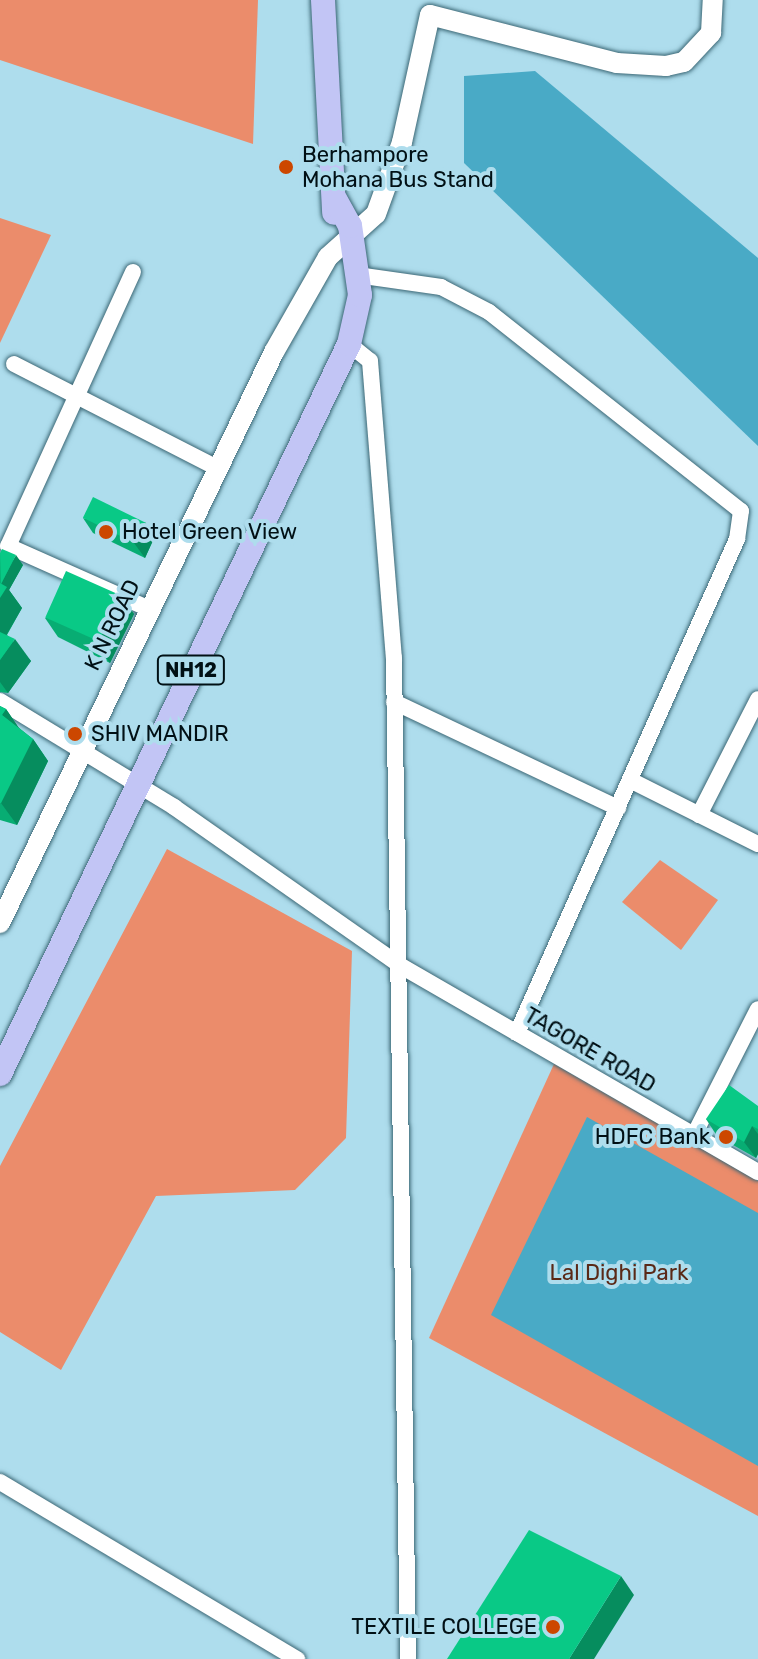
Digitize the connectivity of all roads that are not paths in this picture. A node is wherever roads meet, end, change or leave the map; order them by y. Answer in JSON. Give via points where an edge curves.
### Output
{"nodes":[{"id":1,"x":323,"y":0,"type":"edge"},
{"id":2,"x":713,"y":0,"type":"edge"},
{"id":3,"x":430,"y":8,"type":"edge"},
{"id":4,"x":346,"y":236,"type":"junction"},
{"id":5,"x":355,"y":268,"type":"junction"},
{"id":6,"x":133,"y":272,"type":"dead end"},
{"id":7,"x":349,"y":344,"type":"junction"},
{"id":8,"x":14,"y":364,"type":"dead end"},
{"id":9,"x":76,"y":396,"type":"junction"},
{"id":10,"x":217,"y":468,"type":"junction"},
{"id":11,"x":4,"y":544,"type":"edge"},
{"id":12,"x":0,"y":563,"type":"edge"},
{"id":13,"x":147,"y":608,"type":"junction"},
{"id":14,"x":0,"y":701,"type":"edge"},
{"id":15,"x":394,"y":702,"type":"junction"},
{"id":16,"x":757,"y":704,"type":"edge"},
{"id":17,"x":78,"y":750,"type":"junction"},
{"id":18,"x":630,"y":780,"type":"junction"},
{"id":19,"x":136,"y":783,"type":"junction"},
{"id":20,"x":618,"y":808,"type":"junction"},
{"id":21,"x":699,"y":815,"type":"junction"},
{"id":22,"x":758,"y":844,"type":"edge"},
{"id":23,"x":0,"y":923,"type":"edge"},
{"id":24,"x":401,"y":966,"type":"junction"},
{"id":25,"x":758,"y":1009,"type":"edge"},
{"id":26,"x":517,"y":1033,"type":"junction"},
{"id":27,"x":0,"y":1074,"type":"edge"},
{"id":28,"x":694,"y":1135,"type":"junction"},
{"id":29,"x":758,"y":1172,"type":"edge"},
{"id":30,"x":0,"y":1482,"type":"edge"},
{"id":31,"x":297,"y":1659,"type":"edge"},
{"id":32,"x":408,"y":1659,"type":"edge"}],
"edges":[{"from":1,"to":4,"type":"main road","number":"NH12","via":[[334,197]]},
{"from":2,"to":3,"type":"street","via":[[711,33],[684,62],[666,66],[617,63]]},
{"from":3,"to":4,"type":"street","name":"K N ROAD","via":[[388,189],[376,214]]},
{"from":4,"to":5,"type":"main road","number":"NH12"},
{"from":4,"to":10,"type":"street","name":"K N ROAD"},
{"from":5,"to":7,"type":"main road","number":"NH12"},
{"from":5,"to":18,"type":"street","via":[[441,287],[489,312],[741,511],[737,539]]},
{"from":6,"to":9,"type":"street"},
{"from":7,"to":15,"type":"street","via":[[370,361],[379,428]]},
{"from":7,"to":19,"type":"main road","number":"NH12"},
{"from":8,"to":9,"type":"street"},
{"from":9,"to":10,"type":"street"},
{"from":9,"to":11,"type":"street"},
{"from":10,"to":13,"type":"street","name":"K N ROAD"},
{"from":11,"to":12,"type":"street"},
{"from":11,"to":13,"type":"street"},
{"from":13,"to":17,"type":"street","name":"K N ROAD"},
{"from":14,"to":17,"type":"street","name":"TAGORE ROAD"},
{"from":15,"to":20,"type":"street"},
{"from":15,"to":24,"type":"street"},
{"from":16,"to":21,"type":"street"},
{"from":17,"to":19,"type":"street","name":"TAGORE ROAD"},
{"from":17,"to":23,"type":"street","name":"K N ROAD"},
{"from":18,"to":20,"type":"street"},
{"from":18,"to":21,"type":"street"},
{"from":19,"to":24,"type":"street","name":"TAGORE ROAD"},
{"from":19,"to":27,"type":"main road","number":"NH12"},
{"from":20,"to":26,"type":"street"},
{"from":21,"to":22,"type":"street"},
{"from":24,"to":26,"type":"street","name":"TAGORE ROAD"},
{"from":24,"to":32,"type":"street"},
{"from":25,"to":28,"type":"street"},
{"from":26,"to":28,"type":"street","name":"TAGORE ROAD"},
{"from":28,"to":29,"type":"street","name":"TAGORE ROAD"},
{"from":30,"to":31,"type":"street"}]}
